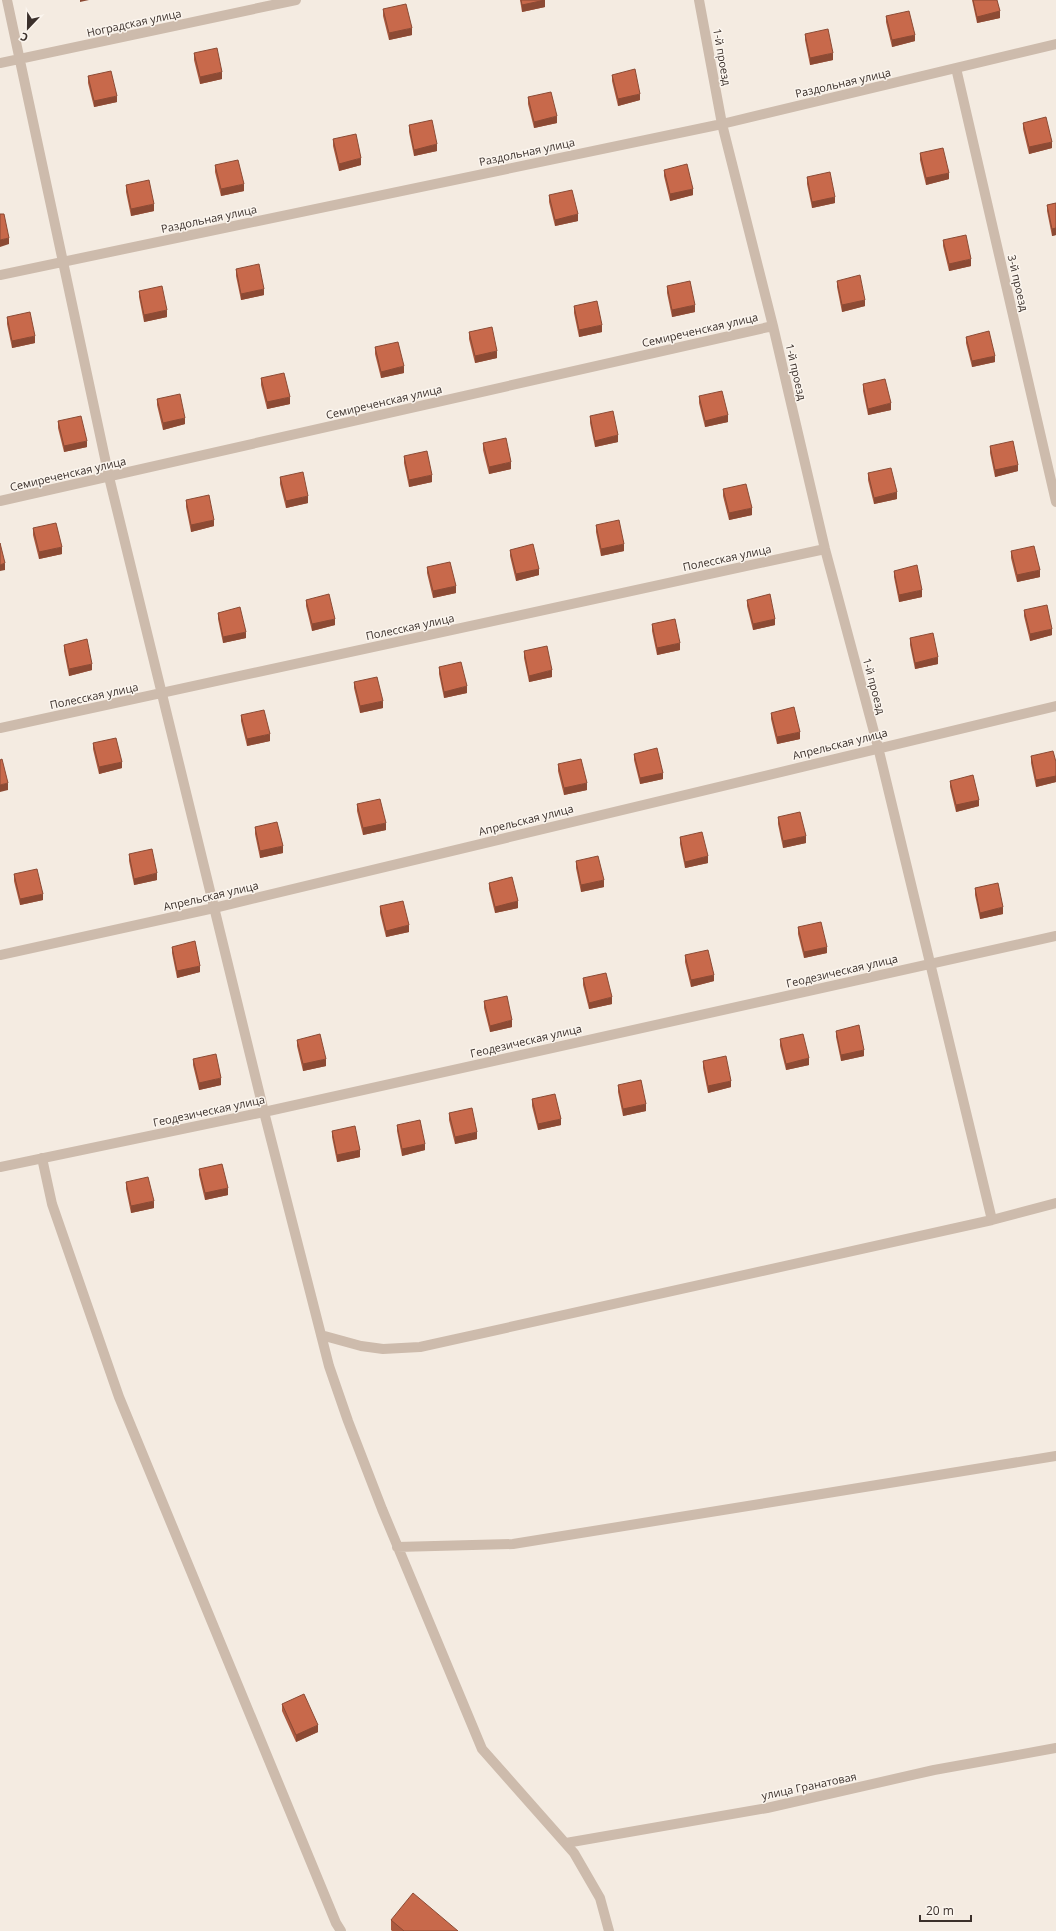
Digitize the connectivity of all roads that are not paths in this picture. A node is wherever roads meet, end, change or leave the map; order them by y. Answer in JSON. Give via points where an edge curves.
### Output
{"nodes":[{"id":1,"x":7,"y":0,"type":"edge"},
{"id":2,"x":296,"y":0,"type":"edge"},
{"id":3,"x":699,"y":0,"type":"edge"},
{"id":4,"x":1056,"y":44,"type":"edge"},
{"id":5,"x":19,"y":59,"type":"junction"},
{"id":6,"x":0,"y":63,"type":"edge"},
{"id":7,"x":956,"y":68,"type":"junction"},
{"id":8,"x":722,"y":124,"type":"junction"},
{"id":9,"x":62,"y":262,"type":"junction"},
{"id":10,"x":0,"y":275,"type":"edge"},
{"id":11,"x":773,"y":326,"type":"junction"},
{"id":12,"x":109,"y":477,"type":"junction"},
{"id":13,"x":0,"y":501,"type":"edge"},
{"id":14,"x":1056,"y":502,"type":"edge"},
{"id":15,"x":825,"y":549,"type":"junction"},
{"id":16,"x":161,"y":694,"type":"junction"},
{"id":17,"x":1056,"y":706,"type":"edge"},
{"id":18,"x":0,"y":728,"type":"edge"},
{"id":19,"x":878,"y":747,"type":"junction"},
{"id":20,"x":214,"y":908,"type":"junction"},
{"id":21,"x":1056,"y":936,"type":"edge"},
{"id":22,"x":0,"y":955,"type":"edge"},
{"id":23,"x":931,"y":963,"type":"junction"},
{"id":24,"x":264,"y":1112,"type":"junction"},
{"id":25,"x":42,"y":1158,"type":"junction"},
{"id":26,"x":0,"y":1167,"type":"edge"},
{"id":27,"x":1056,"y":1203,"type":"edge"},
{"id":28,"x":992,"y":1220,"type":"junction"},
{"id":29,"x":322,"y":1335,"type":"junction"},
{"id":30,"x":1056,"y":1456,"type":"edge"},
{"id":31,"x":398,"y":1547,"type":"junction"},
{"id":32,"x":1056,"y":1748,"type":"edge"},
{"id":33,"x":566,"y":1844,"type":"junction"},
{"id":34,"x":341,"y":1931,"type":"edge"},
{"id":35,"x":609,"y":1931,"type":"edge"}],
"edges":[{"from":1,"to":5,"type":"street"},
{"from":2,"to":5,"type":"street","name":"Ноградская улица"},
{"from":3,"to":8,"type":"street","name":"1-й проезд"},
{"from":4,"to":7,"type":"street","name":"Раздольная улица"},
{"from":5,"to":6,"type":"street","name":"Ноградская улица"},
{"from":5,"to":9,"type":"street"},
{"from":7,"to":8,"type":"street","name":"Раздольная улица"},
{"from":7,"to":14,"type":"street","name":"3-й проезд"},
{"from":8,"to":9,"type":"street","name":"Раздольная улица"},
{"from":8,"to":11,"type":"street","name":"1-й проезд"},
{"from":9,"to":10,"type":"street","name":"Раздольная улица"},
{"from":9,"to":12,"type":"street"},
{"from":11,"to":12,"type":"street","name":"Семиреченская улица"},
{"from":11,"to":15,"type":"street","name":"1-й проезд"},
{"from":12,"to":13,"type":"street","name":"Семиреченская улица"},
{"from":12,"to":16,"type":"street"},
{"from":15,"to":16,"type":"street","name":"Полесская улица"},
{"from":15,"to":19,"type":"street","name":"1-й проезд"},
{"from":16,"to":18,"type":"street","name":"Полесская улица"},
{"from":16,"to":20,"type":"street"},
{"from":17,"to":19,"type":"street","name":"Апрельская улица"},
{"from":19,"to":20,"type":"street","name":"Апрельская улица"},
{"from":19,"to":23,"type":"street","name":"1-й проезд"},
{"from":20,"to":22,"type":"street","name":"Апрельская улица"},
{"from":20,"to":24,"type":"street"},
{"from":21,"to":23,"type":"street","name":"Геодезическая улица"},
{"from":23,"to":24,"type":"street","name":"Геодезическая улица"},
{"from":23,"to":28,"type":"street","name":"1-й проезд"},
{"from":24,"to":25,"type":"street","name":"Геодезическая улица"},
{"from":24,"to":29,"type":"street"},
{"from":25,"to":26,"type":"street","name":"Геодезическая улица"},
{"from":25,"to":34,"type":"street","via":[[52,1204],[119,1397]]},
{"from":27,"to":28,"type":"street"},
{"from":28,"to":29,"type":"street","via":[[420,1347],[383,1349]]},
{"from":29,"to":31,"type":"street","via":[[329,1366],[348,1421]]},
{"from":30,"to":31,"type":"street","via":[[513,1544]]},
{"from":31,"to":33,"type":"street","via":[[482,1749]]},
{"from":32,"to":33,"type":"street","name":"улица Гранатовая","via":[[934,1770],[774,1806]]},
{"from":33,"to":35,"type":"street","via":[[574,1852],[600,1898]]}]}
